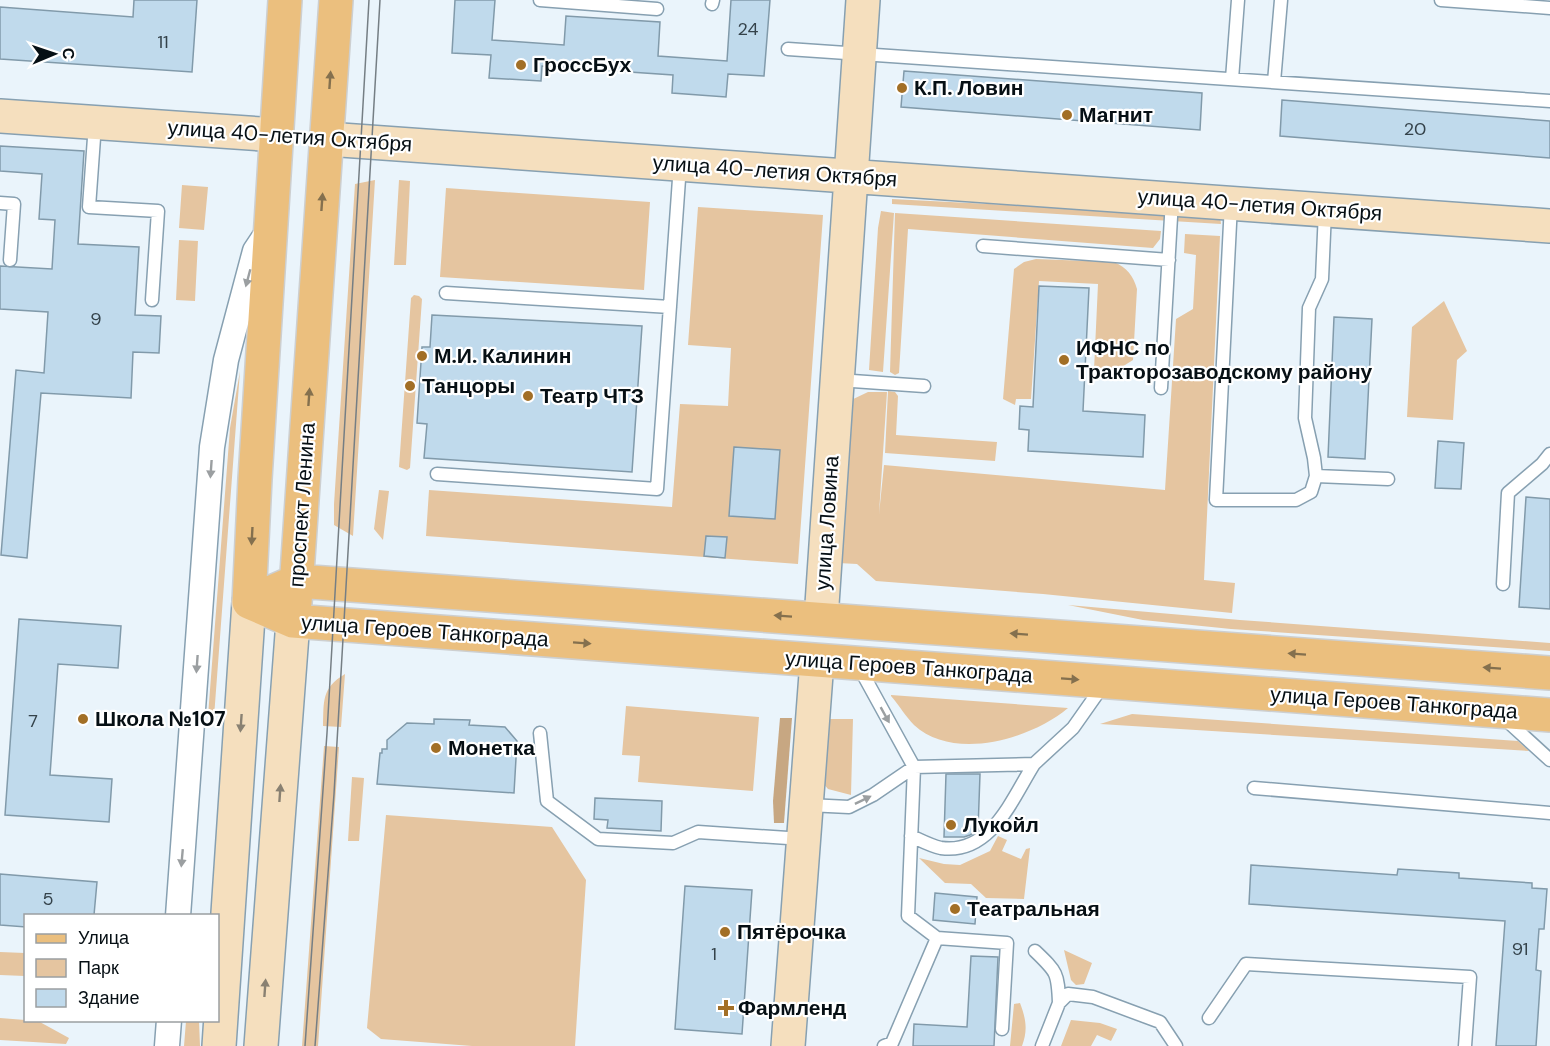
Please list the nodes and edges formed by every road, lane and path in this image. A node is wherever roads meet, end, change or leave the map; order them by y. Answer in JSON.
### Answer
{"nodes":[{"id":1,"x":285,"y":0,"type":"edge"},
{"id":2,"x":336,"y":0,"type":"edge"},
{"id":3,"x":540,"y":0,"type":"edge"},
{"id":4,"x":863,"y":0,"type":"edge"},
{"id":5,"x":1238,"y":0,"type":"edge"},
{"id":6,"x":1281,"y":0,"type":"edge"},
{"id":7,"x":1441,"y":0,"type":"edge"},
{"id":8,"x":1550,"y":8,"type":"edge"},
{"id":9,"x":657,"y":9,"type":"dead end"},
{"id":10,"x":788,"y":49,"type":"dead end"},
{"id":11,"x":860,"y":53,"type":"junction"},
{"id":12,"x":1232,"y":79,"type":"junction"},
{"id":13,"x":1274,"y":82,"type":"junction"},
{"id":14,"x":1550,"y":101,"type":"edge"},
{"id":15,"x":0,"y":116,"type":"edge"},
{"id":16,"x":95,"y":122,"type":"junction"},
{"id":17,"x":277,"y":135,"type":"junction"},
{"id":18,"x":327,"y":139,"type":"junction"},
{"id":19,"x":680,"y":164,"type":"junction"},
{"id":20,"x":851,"y":176,"type":"junction"},
{"id":21,"x":1172,"y":199,"type":"junction"},
{"id":22,"x":0,"y":203,"type":"edge"},
{"id":23,"x":1231,"y":203,"type":"junction"},
{"id":24,"x":1325,"y":210,"type":"junction"},
{"id":25,"x":1550,"y":225,"type":"edge"},
{"id":26,"x":272,"y":226,"type":"junction"},
{"id":27,"x":983,"y":246,"type":"dead end"},
{"id":28,"x":10,"y":260,"type":"dead end"},
{"id":29,"x":1169,"y":260,"type":"junction"},
{"id":30,"x":446,"y":293,"type":"dead end"},
{"id":31,"x":152,"y":300,"type":"dead end"},
{"id":32,"x":670,"y":307,"type":"junction"},
{"id":33,"x":837,"y":380,"type":"junction"},
{"id":34,"x":924,"y":386,"type":"dead end"},
{"id":35,"x":1161,"y":388,"type":"dead end"},
{"id":36,"x":1550,"y":454,"type":"edge"},
{"id":37,"x":437,"y":474,"type":"dead end"},
{"id":38,"x":1316,"y":476,"type":"junction"},
{"id":39,"x":1388,"y":479,"type":"dead end"},
{"id":40,"x":297,"y":581,"type":"junction"},
{"id":41,"x":1503,"y":584,"type":"dead end"},
{"id":42,"x":249,"y":602,"type":"junction"},
{"id":43,"x":821,"y":619,"type":"junction"},
{"id":44,"x":293,"y":621,"type":"junction"},
{"id":45,"x":817,"y":661,"type":"junction"},
{"id":46,"x":857,"y":664,"type":"junction"},
{"id":47,"x":1550,"y":673,"type":"edge"},
{"id":48,"x":1106,"y":682,"type":"junction"},
{"id":49,"x":1497,"y":711,"type":"junction"},
{"id":50,"x":1550,"y":715,"type":"edge"},
{"id":51,"x":540,"y":733,"type":"dead end"},
{"id":52,"x":1550,"y":759,"type":"edge"},
{"id":53,"x":1034,"y":764,"type":"junction"},
{"id":54,"x":914,"y":767,"type":"junction"},
{"id":55,"x":1254,"y":788,"type":"dead end"},
{"id":56,"x":806,"y":805,"type":"junction"},
{"id":57,"x":1550,"y":813,"type":"edge"},
{"id":58,"x":911,"y":836,"type":"junction"},
{"id":59,"x":804,"y":839,"type":"junction"},
{"id":60,"x":178,"y":914,"type":"edge"},
{"id":61,"x":938,"y":938,"type":"junction"},
{"id":62,"x":1035,"y":951,"type":"dead end"},
{"id":63,"x":1059,"y":1004,"type":"junction"},
{"id":64,"x":1209,"y":1018,"type":"dead end"},
{"id":65,"x":170,"y":1022,"type":"edge"},
{"id":66,"x":1002,"y":1029,"type":"dead end"},
{"id":67,"x":167,"y":1046,"type":"edge"},
{"id":68,"x":219,"y":1046,"type":"edge"},
{"id":69,"x":261,"y":1046,"type":"edge"},
{"id":70,"x":788,"y":1046,"type":"edge"},
{"id":71,"x":884,"y":1046,"type":"edge"},
{"id":72,"x":1042,"y":1046,"type":"edge"},
{"id":73,"x":1176,"y":1046,"type":"edge"},
{"id":74,"x":1465,"y":1046,"type":"edge"}],
"edges":[{"from":1,"to":17,"type":"main road"},
{"from":18,"to":2,"type":"main road","name":"проспект Ленина","one_way":true},
{"from":3,"to":9,"type":"lane"},
{"from":4,"to":11,"type":"street","name":"улица Ловина"},
{"from":5,"to":12,"type":"lane"},
{"from":6,"to":13,"type":"lane"},
{"from":7,"to":8,"type":"lane"},
{"from":10,"to":11,"type":"lane"},
{"from":11,"to":12,"type":"lane"},
{"from":11,"to":20,"type":"street","name":"улица Ловина"},
{"from":12,"to":13,"type":"lane"},
{"from":13,"to":14,"type":"lane"},
{"from":15,"to":16,"type":"street","name":"улица 40-летия Октября"},
{"from":16,"to":17,"type":"street","name":"улица 40-летия Октября"},
{"from":16,"to":31,"type":"lane"},
{"from":17,"to":18,"type":"main road","name":"улица 40-летия Октября"},
{"from":17,"to":26,"type":"main road"},
{"from":18,"to":19,"type":"street","name":"улица 40-летия Октября"},
{"from":40,"to":18,"type":"main road","name":"проспект Ленина","one_way":true},
{"from":19,"to":20,"type":"street","name":"улица 40-летия Октября"},
{"from":19,"to":32,"type":"lane"},
{"from":20,"to":21,"type":"street","name":"улица 40-летия Октября"},
{"from":20,"to":33,"type":"street","name":"улица Ловина"},
{"from":21,"to":23,"type":"street","name":"улица 40-летия Октября"},
{"from":21,"to":29,"type":"lane"},
{"from":22,"to":28,"type":"lane"},
{"from":23,"to":24,"type":"street","name":"улица 40-летия Октября"},
{"from":23,"to":38,"type":"lane"},
{"from":24,"to":25,"type":"street","name":"улица 40-летия Октября"},
{"from":24,"to":38,"type":"lane"},
{"from":26,"to":42,"type":"main road","one_way":true},
{"from":26,"to":60,"type":"street","one_way":true},
{"from":27,"to":29,"type":"lane"},
{"from":29,"to":35,"type":"lane"},
{"from":30,"to":32,"type":"lane"},
{"from":32,"to":37,"type":"lane"},
{"from":33,"to":34,"type":"lane"},
{"from":33,"to":43,"type":"street","name":"улица Ловина"},
{"from":36,"to":41,"type":"lane"},
{"from":38,"to":39,"type":"lane"},
{"from":40,"to":42,"type":"main road","name":"улица Героев Танкограда"},
{"from":43,"to":40,"type":"main road","name":"улица Героев Танкограда","one_way":true},
{"from":40,"to":44,"type":"main road","name":"проспект Ленина"},
{"from":42,"to":44,"type":"main road","name":"улица Героев Танкограда"},
{"from":42,"to":68,"type":"street","one_way":true},
{"from":43,"to":45,"type":"main road","name":"улица Ловина"},
{"from":47,"to":43,"type":"main road","name":"улица Героев Танкограда","one_way":true},
{"from":44,"to":45,"type":"main road","name":"улица Героев Танкограда","one_way":true},
{"from":69,"to":44,"type":"street","name":"проспект Ленина","one_way":true},
{"from":45,"to":46,"type":"main road","name":"улица Героев Танкограда"},
{"from":45,"to":56,"type":"street","name":"улица Ловина"},
{"from":46,"to":48,"type":"main road","name":"улица Героев Танкограда","one_way":true},
{"from":46,"to":54,"type":"lane","one_way":true},
{"from":48,"to":49,"type":"main road","name":"улица Героев Танкограда"},
{"from":48,"to":53,"type":"lane"},
{"from":49,"to":50,"type":"main road","name":"улица Героев Танкограда"},
{"from":49,"to":52,"type":"lane"},
{"from":51,"to":59,"type":"lane"},
{"from":53,"to":54,"type":"lane"},
{"from":53,"to":58,"type":"lane"},
{"from":56,"to":54,"type":"lane","one_way":true},
{"from":54,"to":58,"type":"lane"},
{"from":55,"to":57,"type":"lane"},
{"from":56,"to":59,"type":"street","name":"улица Ловина"},
{"from":58,"to":61,"type":"lane"},
{"from":59,"to":70,"type":"street","name":"улица Ловина"},
{"from":61,"to":66,"type":"lane"},
{"from":61,"to":71,"type":"lane"},
{"from":62,"to":63,"type":"lane"},
{"from":63,"to":72,"type":"lane"},
{"from":63,"to":73,"type":"lane"},
{"from":64,"to":74,"type":"lane"},
{"from":65,"to":67,"type":"street"}]}
